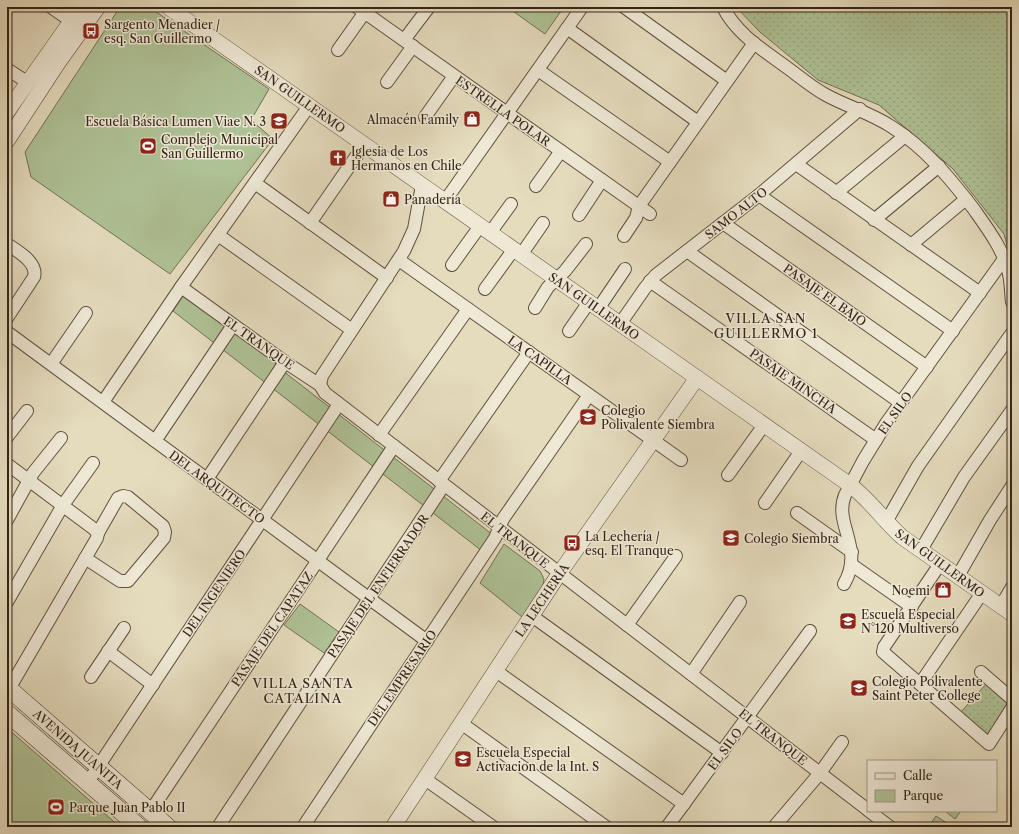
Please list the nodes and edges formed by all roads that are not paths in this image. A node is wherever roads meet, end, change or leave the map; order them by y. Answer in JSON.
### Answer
{"nodes":[{"id":1,"x":51,"y":7,"type":"edge"},
{"id":2,"x":81,"y":7,"type":"edge"},
{"id":3,"x":98,"y":7,"type":"edge"},
{"id":4,"x":168,"y":7,"type":"edge"},
{"id":5,"x":428,"y":7,"type":"edge"},
{"id":6,"x":582,"y":7,"type":"edge"},
{"id":7,"x":624,"y":7,"type":"edge"},
{"id":8,"x":723,"y":7,"type":"edge"},
{"id":9,"x":361,"y":10,"type":"edge"},
{"id":10,"x":71,"y":21,"type":"junction"},
{"id":11,"x":567,"y":28,"type":"junction"},
{"id":12,"x":408,"y":43,"type":"junction"},
{"id":13,"x":754,"y":43,"type":"junction"},
{"id":14,"x":338,"y":50,"type":"dead end"},
{"id":15,"x":7,"y":69,"type":"edge"},
{"id":16,"x":538,"y":70,"type":"junction"},
{"id":17,"x":454,"y":76,"type":"junction"},
{"id":18,"x":727,"y":81,"type":"junction"},
{"id":19,"x":27,"y":82,"type":"junction"},
{"id":20,"x":387,"y":82,"type":"dead end"},
{"id":21,"x":309,"y":106,"type":"junction"},
{"id":22,"x":860,"y":109,"type":"junction"},
{"id":23,"x":7,"y":112,"type":"edge"},
{"id":24,"x":507,"y":113,"type":"junction"},
{"id":25,"x":425,"y":117,"type":"dead end"},
{"id":26,"x":698,"y":122,"type":"junction"},
{"id":27,"x":905,"y":136,"type":"junction"},
{"id":28,"x":7,"y":141,"type":"edge"},
{"id":29,"x":364,"y":145,"type":"junction"},
{"id":30,"x":561,"y":151,"type":"junction"},
{"id":31,"x":670,"y":162,"type":"junction"},
{"id":32,"x":796,"y":164,"type":"junction"},
{"id":33,"x":939,"y":166,"type":"junction"},
{"id":34,"x":602,"y":180,"type":"junction"},
{"id":35,"x":255,"y":183,"type":"junction"},
{"id":36,"x":422,"y":185,"type":"junction"},
{"id":37,"x":536,"y":186,"type":"dead end"},
{"id":38,"x":836,"y":193,"type":"junction"},
{"id":39,"x":759,"y":195,"type":"junction"},
{"id":40,"x":966,"y":199,"type":"junction"},
{"id":41,"x":445,"y":201,"type":"junction"},
{"id":42,"x":511,"y":204,"type":"dead end"},
{"id":43,"x":639,"y":206,"type":"junction"},
{"id":44,"x":650,"y":214,"type":"dead end"},
{"id":45,"x":579,"y":215,"type":"dead end"},
{"id":46,"x":874,"y":220,"type":"junction"},
{"id":47,"x":310,"y":223,"type":"junction"},
{"id":48,"x":543,"y":223,"type":"dead end"},
{"id":49,"x":723,"y":223,"type":"junction"},
{"id":50,"x":485,"y":229,"type":"junction"},
{"id":51,"x":218,"y":235,"type":"junction"},
{"id":52,"x":624,"y":236,"type":"dead end"},
{"id":53,"x":7,"y":244,"type":"edge"},
{"id":54,"x":586,"y":244,"type":"dead end"},
{"id":55,"x":911,"y":246,"type":"junction"},
{"id":56,"x":686,"y":251,"type":"junction"},
{"id":57,"x":518,"y":252,"type":"junction"},
{"id":58,"x":399,"y":260,"type":"junction"},
{"id":59,"x":1004,"y":260,"type":"junction"},
{"id":60,"x":452,"y":265,"type":"dead end"},
{"id":61,"x":625,"y":269,"type":"dead end"},
{"id":62,"x":387,"y":278,"type":"junction"},
{"id":63,"x":556,"y":280,"type":"junction"},
{"id":64,"x":650,"y":282,"type":"junction"},
{"id":65,"x":181,"y":287,"type":"junction"},
{"id":66,"x":485,"y":289,"type":"dead end"},
{"id":67,"x":980,"y":294,"type":"junction"},
{"id":68,"x":1012,"y":302,"type":"edge"},
{"id":69,"x":593,"y":305,"type":"junction"},
{"id":70,"x":535,"y":308,"type":"dead end"},
{"id":71,"x":468,"y":309,"type":"junction"},
{"id":72,"x":86,"y":313,"type":"dead end"},
{"id":73,"x":7,"y":318,"type":"edge"},
{"id":74,"x":620,"y":324,"type":"junction"},
{"id":75,"x":233,"y":325,"type":"junction"},
{"id":76,"x":352,"y":330,"type":"junction"},
{"id":77,"x":569,"y":331,"type":"dead end"},
{"id":78,"x":953,"y":331,"type":"junction"},
{"id":79,"x":7,"y":332,"type":"edge"},
{"id":80,"x":1012,"y":333,"type":"edge"},
{"id":81,"x":529,"y":352,"type":"junction"},
{"id":82,"x":285,"y":362,"type":"junction"},
{"id":83,"x":51,"y":364,"type":"junction"},
{"id":84,"x":927,"y":367,"type":"junction"},
{"id":85,"x":697,"y":378,"type":"junction"},
{"id":86,"x":320,"y":385,"type":"junction"},
{"id":87,"x":589,"y":395,"type":"junction"},
{"id":88,"x":103,"y":402,"type":"junction"},
{"id":89,"x":901,"y":403,"type":"junction"},
{"id":90,"x":340,"y":404,"type":"junction"},
{"id":91,"x":1012,"y":410,"type":"edge"},
{"id":92,"x":27,"y":411,"type":"dead end"},
{"id":93,"x":764,"y":424,"type":"junction"},
{"id":94,"x":379,"y":435,"type":"junction"},
{"id":95,"x":7,"y":437,"type":"edge"},
{"id":96,"x":60,"y":438,"type":"dead end"},
{"id":97,"x":653,"y":440,"type":"junction"},
{"id":98,"x":876,"y":440,"type":"junction"},
{"id":99,"x":155,"y":441,"type":"junction"},
{"id":100,"x":394,"y":446,"type":"junction"},
{"id":101,"x":801,"y":451,"type":"junction"},
{"id":102,"x":681,"y":460,"type":"dead end"},
{"id":103,"x":94,"y":463,"type":"dead end"},
{"id":104,"x":7,"y":464,"type":"edge"},
{"id":105,"x":728,"y":475,"type":"dead end"},
{"id":106,"x":206,"y":479,"type":"junction"},
{"id":107,"x":30,"y":481,"type":"junction"},
{"id":108,"x":442,"y":483,"type":"junction"},
{"id":109,"x":850,"y":485,"type":"junction"},
{"id":110,"x":1012,"y":486,"type":"edge"},
{"id":111,"x":765,"y":503,"type":"dead end"},
{"id":112,"x":63,"y":505,"type":"junction"},
{"id":113,"x":797,"y":513,"type":"dead end"},
{"id":114,"x":7,"y":520,"type":"edge"},
{"id":115,"x":262,"y":520,"type":"junction"},
{"id":116,"x":886,"y":522,"type":"junction"},
{"id":117,"x":499,"y":528,"type":"junction"},
{"id":118,"x":98,"y":533,"type":"junction"},
{"id":119,"x":921,"y":550,"type":"junction"},
{"id":120,"x":852,"y":552,"type":"junction"},
{"id":121,"x":676,"y":556,"type":"dead end"},
{"id":122,"x":85,"y":558,"type":"junction"},
{"id":123,"x":317,"y":561,"type":"junction"},
{"id":124,"x":940,"y":564,"type":"junction"},
{"id":125,"x":852,"y":565,"type":"junction"},
{"id":126,"x":559,"y":574,"type":"junction"},
{"id":127,"x":958,"y":576,"type":"junction"},
{"id":128,"x":844,"y":584,"type":"dead end"},
{"id":129,"x":1012,"y":587,"type":"edge"},
{"id":130,"x":982,"y":593,"type":"junction"},
{"id":131,"x":369,"y":599,"type":"junction"},
{"id":132,"x":7,"y":602,"type":"edge"},
{"id":133,"x":740,"y":602,"type":"dead end"},
{"id":134,"x":912,"y":607,"type":"junction"},
{"id":135,"x":1006,"y":610,"type":"edge"},
{"id":136,"x":532,"y":616,"type":"junction"},
{"id":137,"x":627,"y":625,"type":"junction"},
{"id":138,"x":124,"y":628,"type":"dead end"},
{"id":139,"x":810,"y":631,"type":"dead end"},
{"id":140,"x":427,"y":641,"type":"junction"},
{"id":141,"x":108,"y":651,"type":"junction"},
{"id":142,"x":496,"y":671,"type":"junction"},
{"id":143,"x":981,"y":672,"type":"dead end"},
{"id":144,"x":691,"y":674,"type":"junction"},
{"id":145,"x":91,"y":677,"type":"dead end"},
{"id":146,"x":920,"y":684,"type":"junction"},
{"id":147,"x":153,"y":685,"type":"junction"},
{"id":148,"x":8,"y":688,"type":"edge"},
{"id":149,"x":1012,"y":699,"type":"edge"},
{"id":150,"x":1012,"y":708,"type":"edge"},
{"id":151,"x":7,"y":712,"type":"edge"},
{"id":152,"x":748,"y":717,"type":"junction"},
{"id":153,"x":461,"y":723,"type":"junction"},
{"id":154,"x":842,"y":742,"type":"dead end"},
{"id":155,"x":722,"y":754,"type":"junction"},
{"id":156,"x":99,"y":767,"type":"junction"},
{"id":157,"x":820,"y":773,"type":"junction"},
{"id":158,"x":425,"y":779,"type":"junction"},
{"id":159,"x":88,"y":782,"type":"junction"},
{"id":160,"x":684,"y":804,"type":"junction"},
{"id":161,"x":867,"y":810,"type":"edge"},
{"id":162,"x":150,"y":812,"type":"junction"},
{"id":163,"x":869,"y":812,"type":"edge"},
{"id":164,"x":139,"y":827,"type":"edge"},
{"id":165,"x":168,"y":827,"type":"edge"},
{"id":166,"x":218,"y":827,"type":"edge"},
{"id":167,"x":303,"y":827,"type":"edge"},
{"id":168,"x":393,"y":827,"type":"edge"},
{"id":169,"x":493,"y":827,"type":"edge"},
{"id":170,"x":606,"y":827,"type":"edge"},
{"id":171,"x":667,"y":827,"type":"edge"},
{"id":172,"x":774,"y":827,"type":"edge"},
{"id":173,"x":890,"y":827,"type":"edge"}],
"edges":[{"from":1,"to":10,"type":"street"},
{"from":2,"to":10,"type":"street"},
{"from":3,"to":28,"type":"street"},
{"from":4,"to":21,"type":"street","name":"SAN GUILLERMO"},
{"from":5,"to":12,"type":"street"},
{"from":6,"to":11,"type":"street"},
{"from":7,"to":18,"type":"street"},
{"from":8,"to":13,"type":"street"},
{"from":9,"to":12,"type":"street","name":"ESTRELLA POLAR"},
{"from":9,"to":14,"type":"street"},
{"from":10,"to":19,"type":"street"},
{"from":11,"to":16,"type":"street"},
{"from":11,"to":26,"type":"street"},
{"from":12,"to":17,"type":"street","name":"ESTRELLA POLAR"},
{"from":12,"to":20,"type":"street"},
{"from":13,"to":18,"type":"street"},
{"from":13,"to":22,"type":"street"},
{"from":15,"to":19,"type":"street"},
{"from":16,"to":24,"type":"street"},
{"from":16,"to":31,"type":"street"},
{"from":17,"to":24,"type":"street","name":"ESTRELLA POLAR"},
{"from":17,"to":25,"type":"street"},
{"from":18,"to":26,"type":"street"},
{"from":19,"to":23,"type":"street"},
{"from":21,"to":29,"type":"street","name":"SAN GUILLERMO"},
{"from":21,"to":35,"type":"street"},
{"from":22,"to":27,"type":"street"},
{"from":22,"to":32,"type":"street","name":"SAMO ALTO"},
{"from":24,"to":30,"type":"street","name":"ESTRELLA POLAR"},
{"from":24,"to":41,"type":"street"},
{"from":26,"to":31,"type":"street"},
{"from":27,"to":33,"type":"street"},
{"from":27,"to":38,"type":"street"},
{"from":29,"to":36,"type":"street","name":"SAN GUILLERMO"},
{"from":29,"to":47,"type":"street"},
{"from":30,"to":34,"type":"street","name":"ESTRELLA POLAR"},
{"from":30,"to":37,"type":"street"},
{"from":31,"to":43,"type":"street"},
{"from":32,"to":38,"type":"street"},
{"from":32,"to":39,"type":"street","name":"SAMO ALTO"},
{"from":33,"to":40,"type":"street"},
{"from":33,"to":46,"type":"street"},
{"from":34,"to":43,"type":"street","name":"ESTRELLA POLAR"},
{"from":34,"to":45,"type":"street"},
{"from":35,"to":47,"type":"street"},
{"from":35,"to":51,"type":"street"},
{"from":36,"to":41,"type":"street","name":"SAN GUILLERMO"},
{"from":36,"to":58,"type":"street"},
{"from":38,"to":46,"type":"street"},
{"from":39,"to":49,"type":"street","name":"SAMO ALTO"},
{"from":39,"to":78,"type":"street"},
{"from":40,"to":55,"type":"street"},
{"from":40,"to":59,"type":"street"},
{"from":41,"to":50,"type":"street","name":"SAN GUILLERMO"},
{"from":42,"to":50,"type":"street"},
{"from":43,"to":44,"type":"street","name":"ESTRELLA POLAR"},
{"from":43,"to":52,"type":"street"},
{"from":46,"to":55,"type":"street"},
{"from":47,"to":62,"type":"street"},
{"from":48,"to":57,"type":"street"},
{"from":49,"to":56,"type":"street","name":"SAMO ALTO"},
{"from":49,"to":84,"type":"street","name":"PASAJE EL BAJO"},
{"from":50,"to":57,"type":"street","name":"SAN GUILLERMO"},
{"from":50,"to":60,"type":"street"},
{"from":51,"to":65,"type":"street"},
{"from":51,"to":76,"type":"street"},
{"from":53,"to":73,"type":"street"},
{"from":54,"to":63,"type":"street"},
{"from":55,"to":67,"type":"street"},
{"from":56,"to":64,"type":"street","name":"SAMO ALTO"},
{"from":56,"to":89,"type":"street"},
{"from":57,"to":63,"type":"street","name":"SAN GUILLERMO"},
{"from":57,"to":66,"type":"street"},
{"from":58,"to":62,"type":"street"},
{"from":58,"to":71,"type":"street","name":"LA CAPILLA"},
{"from":59,"to":67,"type":"street","name":"EL SILO"},
{"from":59,"to":68,"type":"street"},
{"from":61,"to":69,"type":"street"},
{"from":62,"to":76,"type":"street"},
{"from":63,"to":69,"type":"street","name":"SAN GUILLERMO"},
{"from":63,"to":70,"type":"street"},
{"from":64,"to":74,"type":"street","name":"SAMO ALTO"},
{"from":64,"to":98,"type":"street","name":"PASAJE MINCHA"},
{"from":65,"to":75,"type":"street","name":"EL TRANQUE"},
{"from":65,"to":88,"type":"street"},
{"from":67,"to":78,"type":"street","name":"EL SILO"},
{"from":69,"to":74,"type":"street","name":"SAN GUILLERMO"},
{"from":69,"to":77,"type":"street"},
{"from":71,"to":81,"type":"street","name":"LA CAPILLA"},
{"from":71,"to":94,"type":"street"},
{"from":72,"to":83,"type":"street"},
{"from":74,"to":85,"type":"street","name":"SAN GUILLERMO"},
{"from":75,"to":82,"type":"street","name":"EL TRANQUE"},
{"from":75,"to":99,"type":"street"},
{"from":76,"to":86,"type":"street"},
{"from":78,"to":84,"type":"street","name":"EL SILO"},
{"from":79,"to":83,"type":"street","name":"DEL ARQUITECTO"},
{"from":80,"to":116,"type":"street"},
{"from":81,"to":87,"type":"street","name":"LA CAPILLA"},
{"from":81,"to":108,"type":"street","name":"PASAJE DEL ENFIERRADOR"},
{"from":82,"to":86,"type":"street","name":"EL TRANQUE"},
{"from":82,"to":106,"type":"street"},
{"from":83,"to":88,"type":"street","name":"DEL ARQUITECTO"},
{"from":84,"to":89,"type":"street","name":"EL SILO"},
{"from":85,"to":93,"type":"street","name":"SAN GUILLERMO"},
{"from":85,"to":97,"type":"street","name":"LA LECHERÍA"},
{"from":86,"to":90,"type":"street","name":"EL TRANQUE"},
{"from":87,"to":97,"type":"street","name":"LA CAPILLA"},
{"from":87,"to":117,"type":"street","name":"DEL EMPRESARIO"},
{"from":88,"to":99,"type":"street","name":"DEL ARQUITECTO"},
{"from":89,"to":98,"type":"street","name":"EL SILO"},
{"from":90,"to":94,"type":"street","name":"EL TRANQUE"},
{"from":90,"to":115,"type":"street","name":"DEL INGENIERO"},
{"from":91,"to":119,"type":"street"},
{"from":92,"to":95,"type":"street"},
{"from":93,"to":101,"type":"street","name":"SAN GUILLERMO"},
{"from":93,"to":105,"type":"street"},
{"from":94,"to":100,"type":"street","name":"EL TRANQUE"},
{"from":96,"to":107,"type":"street"},
{"from":97,"to":102,"type":"street","name":"LA CAPILLA"},
{"from":97,"to":126,"type":"street","name":"LA LECHERÍA"},
{"from":98,"to":109,"type":"street","name":"EL SILO"},
{"from":99,"to":106,"type":"street","name":"DEL ARQUITECTO"},
{"from":100,"to":108,"type":"street","name":"EL TRANQUE"},
{"from":100,"to":123,"type":"street","name":"PASAJE DEL CAPATAZ"},
{"from":101,"to":109,"type":"street","name":"SAN GUILLERMO"},
{"from":101,"to":111,"type":"street"},
{"from":103,"to":112,"type":"street"},
{"from":104,"to":107,"type":"street"},
{"from":106,"to":115,"type":"street","name":"DEL ARQUITECTO"},
{"from":107,"to":112,"type":"street"},
{"from":107,"to":114,"type":"street"},
{"from":108,"to":117,"type":"street","name":"EL TRANQUE"},
{"from":108,"to":131,"type":"street","name":"PASAJE DEL ENFIERRADOR"},
{"from":109,"to":116,"type":"street","name":"SAN GUILLERMO"},
{"from":109,"to":120,"type":"street","name":"EL SILO"},
{"from":110,"to":127,"type":"street"},
{"from":112,"to":118,"type":"street"},
{"from":112,"to":132,"type":"street"},
{"from":113,"to":120,"type":"street"},
{"from":115,"to":123,"type":"street","name":"DEL ARQUITECTO"},
{"from":115,"to":147,"type":"street","name":"DEL INGENIERO"},
{"from":116,"to":119,"type":"street","name":"SAN GUILLERMO"},
{"from":117,"to":126,"type":"street","name":"EL TRANQUE"},
{"from":117,"to":140,"type":"street","name":"DEL EMPRESARIO"},
{"from":118,"to":122,"type":"street"},
{"from":118,"to":122,"type":"street"},
{"from":119,"to":124,"type":"street","name":"SAN GUILLERMO"},
{"from":120,"to":125,"type":"street","name":"EL SILO"},
{"from":121,"to":137,"type":"street"},
{"from":122,"to":148,"type":"street"},
{"from":123,"to":131,"type":"street","name":"DEL ARQUITECTO"},
{"from":123,"to":162,"type":"street","name":"PASAJE DEL CAPATAZ"},
{"from":124,"to":127,"type":"street","name":"SAN GUILLERMO"},
{"from":124,"to":134,"type":"street"},
{"from":125,"to":128,"type":"street","name":"EL SILO"},
{"from":125,"to":134,"type":"street"},
{"from":126,"to":136,"type":"street","name":"LA LECHERÍA"},
{"from":126,"to":137,"type":"street","name":"EL TRANQUE"},
{"from":127,"to":130,"type":"street","name":"SAN GUILLERMO"},
{"from":129,"to":135,"type":"street"},
{"from":130,"to":135,"type":"street","name":"SAN GUILLERMO"},
{"from":130,"to":146,"type":"street"},
{"from":131,"to":140,"type":"street","name":"DEL ARQUITECTO"},
{"from":131,"to":166,"type":"street","name":"PASAJE DEL ENFIERRADOR"},
{"from":133,"to":144,"type":"street"},
{"from":134,"to":146,"type":"street"},
{"from":136,"to":142,"type":"street","name":"LA LECHERÍA"},
{"from":136,"to":155,"type":"street"},
{"from":137,"to":144,"type":"street","name":"EL TRANQUE"},
{"from":138,"to":141,"type":"street"},
{"from":139,"to":152,"type":"street","name":"EL SILO"},
{"from":140,"to":167,"type":"street","name":"DEL EMPRESARIO"},
{"from":141,"to":145,"type":"street"},
{"from":141,"to":147,"type":"street"},
{"from":142,"to":153,"type":"street","name":"LA LECHERÍA"},
{"from":142,"to":160,"type":"street"},
{"from":143,"to":149,"type":"street"},
{"from":144,"to":152,"type":"street","name":"EL TRANQUE"},
{"from":146,"to":150,"type":"street"},
{"from":147,"to":156,"type":"street","name":"DEL INGENIERO"},
{"from":148,"to":156,"type":"main road","name":"AVENIDA JUANITA"},
{"from":151,"to":159,"type":"main road","name":"AVENIDA JUANITA"},
{"from":152,"to":155,"type":"street","name":"EL SILO"},
{"from":152,"to":157,"type":"street","name":"EL TRANQUE"},
{"from":153,"to":158,"type":"street","name":"LA LECHERÍA"},
{"from":153,"to":170,"type":"street"},
{"from":154,"to":157,"type":"street"},
{"from":155,"to":160,"type":"street","name":"EL SILO"},
{"from":156,"to":159,"type":"street","name":"DEL INGENIERO"},
{"from":156,"to":162,"type":"main road","name":"AVENIDA JUANITA"},
{"from":157,"to":161,"type":"street","name":"EL TRANQUE"},
{"from":157,"to":172,"type":"street"},
{"from":158,"to":168,"type":"street","name":"LA LECHERÍA"},
{"from":158,"to":169,"type":"street"},
{"from":159,"to":164,"type":"main road","name":"AVENIDA JUANITA"},
{"from":160,"to":171,"type":"street","name":"EL SILO"},
{"from":162,"to":165,"type":"main road","name":"AVENIDA JUANITA"},
{"from":163,"to":173,"type":"street","name":"EL TRANQUE"}]}
